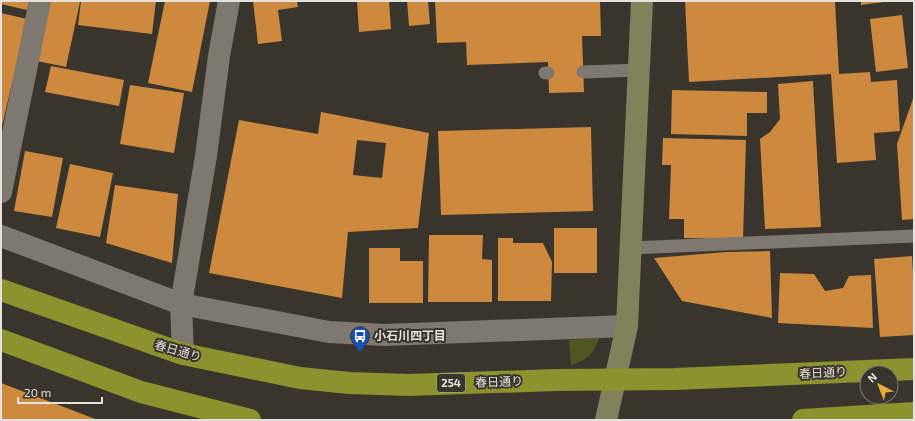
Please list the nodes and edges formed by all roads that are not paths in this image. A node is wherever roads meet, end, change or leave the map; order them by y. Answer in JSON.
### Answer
{"nodes":[{"id":1,"x":40,"y":1,"type":"edge"},
{"id":2,"x":229,"y":1,"type":"edge"},
{"id":3,"x":642,"y":1,"type":"edge"},
{"id":4,"x":639,"y":70,"type":"junction"},
{"id":5,"x":583,"y":72,"type":"dead end"},
{"id":6,"x":1,"y":192,"type":"edge"},
{"id":7,"x":1,"y":236,"type":"edge"},
{"id":8,"x":914,"y":236,"type":"edge"},
{"id":9,"x":630,"y":248,"type":"junction"},
{"id":10,"x":1,"y":290,"type":"edge"},
{"id":11,"x":181,"y":304,"type":"junction"},
{"id":12,"x":627,"y":326,"type":"junction"},
{"id":13,"x":1,"y":340,"type":"edge"},
{"id":14,"x":182,"y":354,"type":"junction"},
{"id":15,"x":914,"y":369,"type":"edge"},
{"id":16,"x":616,"y":380,"type":"junction"},
{"id":17,"x":914,"y":413,"type":"edge"},
{"id":18,"x":877,"y":418,"type":"edge"},
{"id":19,"x":250,"y":420,"type":"edge"},
{"id":20,"x":606,"y":420,"type":"edge"},
{"id":21,"x":803,"y":420,"type":"edge"}],
"edges":[{"from":1,"to":6,"type":"street"},
{"from":2,"to":11,"type":"street"},
{"from":3,"to":4,"type":"street"},
{"from":4,"to":5,"type":"lane"},
{"from":4,"to":9,"type":"street"},
{"from":7,"to":11,"type":"street"},
{"from":8,"to":9,"type":"lane"},
{"from":9,"to":12,"type":"street"},
{"from":10,"to":14,"type":"highway","name":"春日通り","number":"254"},
{"from":11,"to":12,"type":"street"},
{"from":11,"to":14,"type":"street"},
{"from":12,"to":16,"type":"street"},
{"from":13,"to":19,"type":"highway"},
{"from":14,"to":16,"type":"highway","name":"春日通り","number":"254"},
{"from":15,"to":16,"type":"highway","name":"春日通り","number":"254"},
{"from":16,"to":20,"type":"street"},
{"from":17,"to":18,"type":"highway"},
{"from":18,"to":21,"type":"highway"}]}
